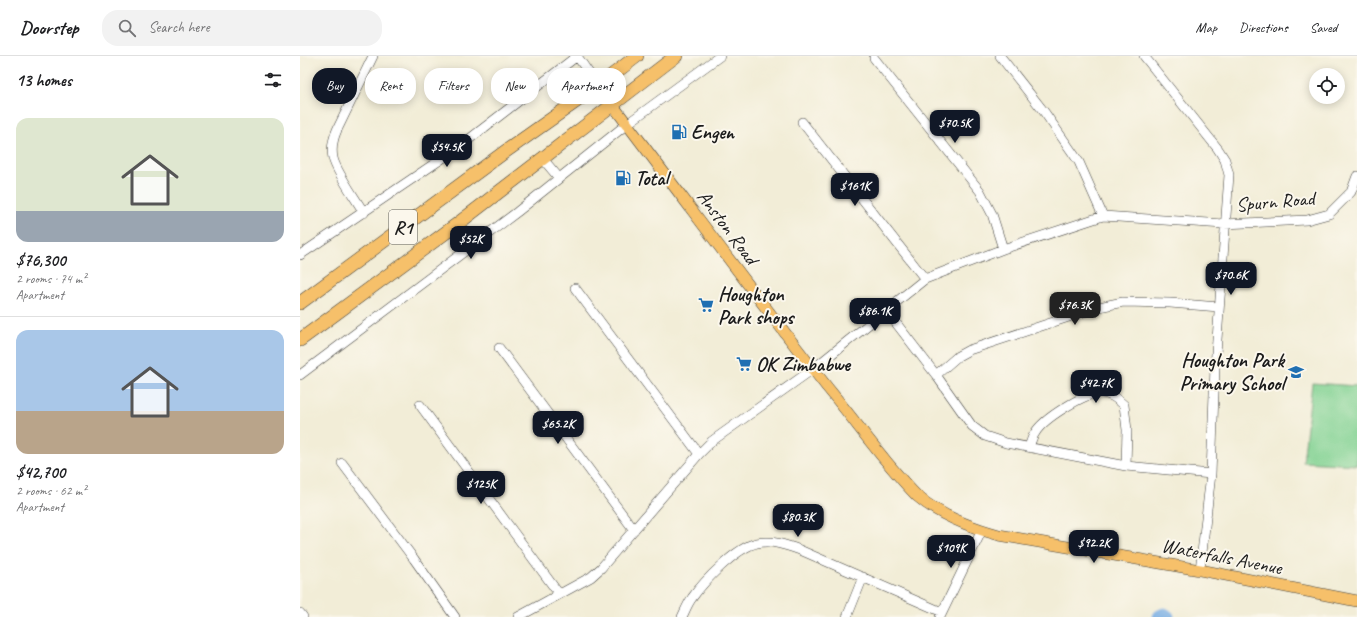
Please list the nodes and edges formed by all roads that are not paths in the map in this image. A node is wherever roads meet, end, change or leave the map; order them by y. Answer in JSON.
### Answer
{"nodes":[{"id":1,"x":373,"y":56,"type":"edge"},
{"id":2,"x":577,"y":56,"type":"edge"},
{"id":3,"x":637,"y":56,"type":"edge"},
{"id":4,"x":676,"y":56,"type":"edge"},
{"id":5,"x":720,"y":56,"type":"edge"},
{"id":6,"x":1000,"y":56,"type":"edge"},
{"id":7,"x":1144,"y":56,"type":"edge"},
{"id":8,"x":874,"y":58,"type":"dead end"},
{"id":9,"x":585,"y":68,"type":"edge"},
{"id":10,"x":621,"y":68,"type":"edge"},
{"id":11,"x":573,"y":104,"type":"edge"},
{"id":12,"x":613,"y":105,"type":"junction"},
{"id":13,"x":802,"y":122,"type":"dead end"},
{"id":14,"x":627,"y":124,"type":"junction"},
{"id":15,"x":543,"y":159,"type":"junction"},
{"id":16,"x":1357,"y":176,"type":"edge"},
{"id":17,"x":559,"y":178,"type":"junction"},
{"id":18,"x":364,"y":213,"type":"junction"},
{"id":19,"x":1103,"y":216,"type":"junction"},
{"id":20,"x":1224,"y":224,"type":"junction"},
{"id":21,"x":1003,"y":249,"type":"junction"},
{"id":22,"x":300,"y":255,"type":"edge"},
{"id":23,"x":925,"y":279,"type":"junction"},
{"id":24,"x":575,"y":288,"type":"dead end"},
{"id":25,"x":300,"y":303,"type":"edge"},
{"id":26,"x":1220,"y":308,"type":"junction"},
{"id":27,"x":886,"y":310,"type":"junction"},
{"id":28,"x":300,"y":340,"type":"edge"},
{"id":29,"x":499,"y":348,"type":"dead end"},
{"id":30,"x":813,"y":368,"type":"junction"},
{"id":31,"x":300,"y":375,"type":"edge"},
{"id":32,"x":936,"y":375,"type":"junction"},
{"id":33,"x":420,"y":404,"type":"dead end"},
{"id":34,"x":873,"y":446,"type":"joint"},
{"id":35,"x":1029,"y":447,"type":"junction"},
{"id":36,"x":700,"y":454,"type":"junction"},
{"id":37,"x":342,"y":463,"type":"dead end"},
{"id":38,"x":1126,"y":466,"type":"junction"},
{"id":39,"x":1211,"y":474,"type":"junction"},
{"id":40,"x":634,"y":530,"type":"junction"},
{"id":41,"x":982,"y":530,"type":"junction"},
{"id":42,"x":1200,"y":570,"type":"junction"},
{"id":43,"x":863,"y":577,"type":"junction"},
{"id":44,"x":559,"y":594,"type":"junction"},
{"id":45,"x":1357,"y":601,"type":"edge"},
{"id":46,"x":300,"y":613,"type":"edge"},
{"id":47,"x":941,"y":614,"type":"edge"},
{"id":48,"x":303,"y":617,"type":"edge"},
{"id":49,"x":455,"y":617,"type":"edge"},
{"id":50,"x":518,"y":617,"type":"edge"},
{"id":51,"x":682,"y":617,"type":"edge"},
{"id":52,"x":847,"y":617,"type":"edge"}],
"edges":[{"from":1,"to":18,"type":"street"},
{"from":2,"to":9,"type":"street"},
{"from":2,"to":18,"type":"street"},
{"from":3,"to":10,"type":"highway","number":"R1"},
{"from":4,"to":12,"type":"highway","number":"R1"},
{"from":5,"to":14,"type":"street"},
{"from":6,"to":19,"type":"street"},
{"from":7,"to":20,"type":"street"},
{"from":8,"to":21,"type":"street"},
{"from":11,"to":25,"type":"highway","number":"R1"},
{"from":12,"to":14,"type":"main road","name":"Anston Road"},
{"from":12,"to":15,"type":"highway","number":"R1"},
{"from":13,"to":23,"type":"street"},
{"from":14,"to":17,"type":"street"},
{"from":14,"to":30,"type":"main road","name":"Anston Road"},
{"from":15,"to":17,"type":"street"},
{"from":15,"to":28,"type":"highway","number":"R1"},
{"from":16,"to":20,"type":"street","name":"Spurn Road"},
{"from":17,"to":31,"type":"street"},
{"from":18,"to":22,"type":"street"},
{"from":19,"to":20,"type":"street","name":"Spurn Road"},
{"from":19,"to":21,"type":"street"},
{"from":20,"to":26,"type":"street"},
{"from":21,"to":23,"type":"street"},
{"from":23,"to":27,"type":"street"},
{"from":24,"to":36,"type":"street"},
{"from":26,"to":32,"type":"street"},
{"from":26,"to":39,"type":"street"},
{"from":27,"to":30,"type":"street"},
{"from":27,"to":32,"type":"street"},
{"from":29,"to":40,"type":"street"},
{"from":30,"to":34,"type":"main road","name":"Anston Road"},
{"from":30,"to":36,"type":"street"},
{"from":32,"to":35,"type":"street"},
{"from":33,"to":44,"type":"street"},
{"from":34,"to":41,"type":"main road","name":"Waterfalls Avenue"},
{"from":35,"to":38,"type":"street"},
{"from":35,"to":38,"type":"street"},
{"from":36,"to":40,"type":"street"},
{"from":37,"to":49,"type":"street"},
{"from":38,"to":39,"type":"street"},
{"from":39,"to":42,"type":"street"},
{"from":40,"to":44,"type":"street"},
{"from":41,"to":42,"type":"main road","name":"Waterfalls Avenue"},
{"from":41,"to":47,"type":"street"},
{"from":42,"to":45,"type":"main road","name":"Waterfalls Avenue"},
{"from":43,"to":47,"type":"street"},
{"from":43,"to":51,"type":"street"},
{"from":43,"to":52,"type":"street"},
{"from":44,"to":50,"type":"street"},
{"from":46,"to":48,"type":"street"}]}
